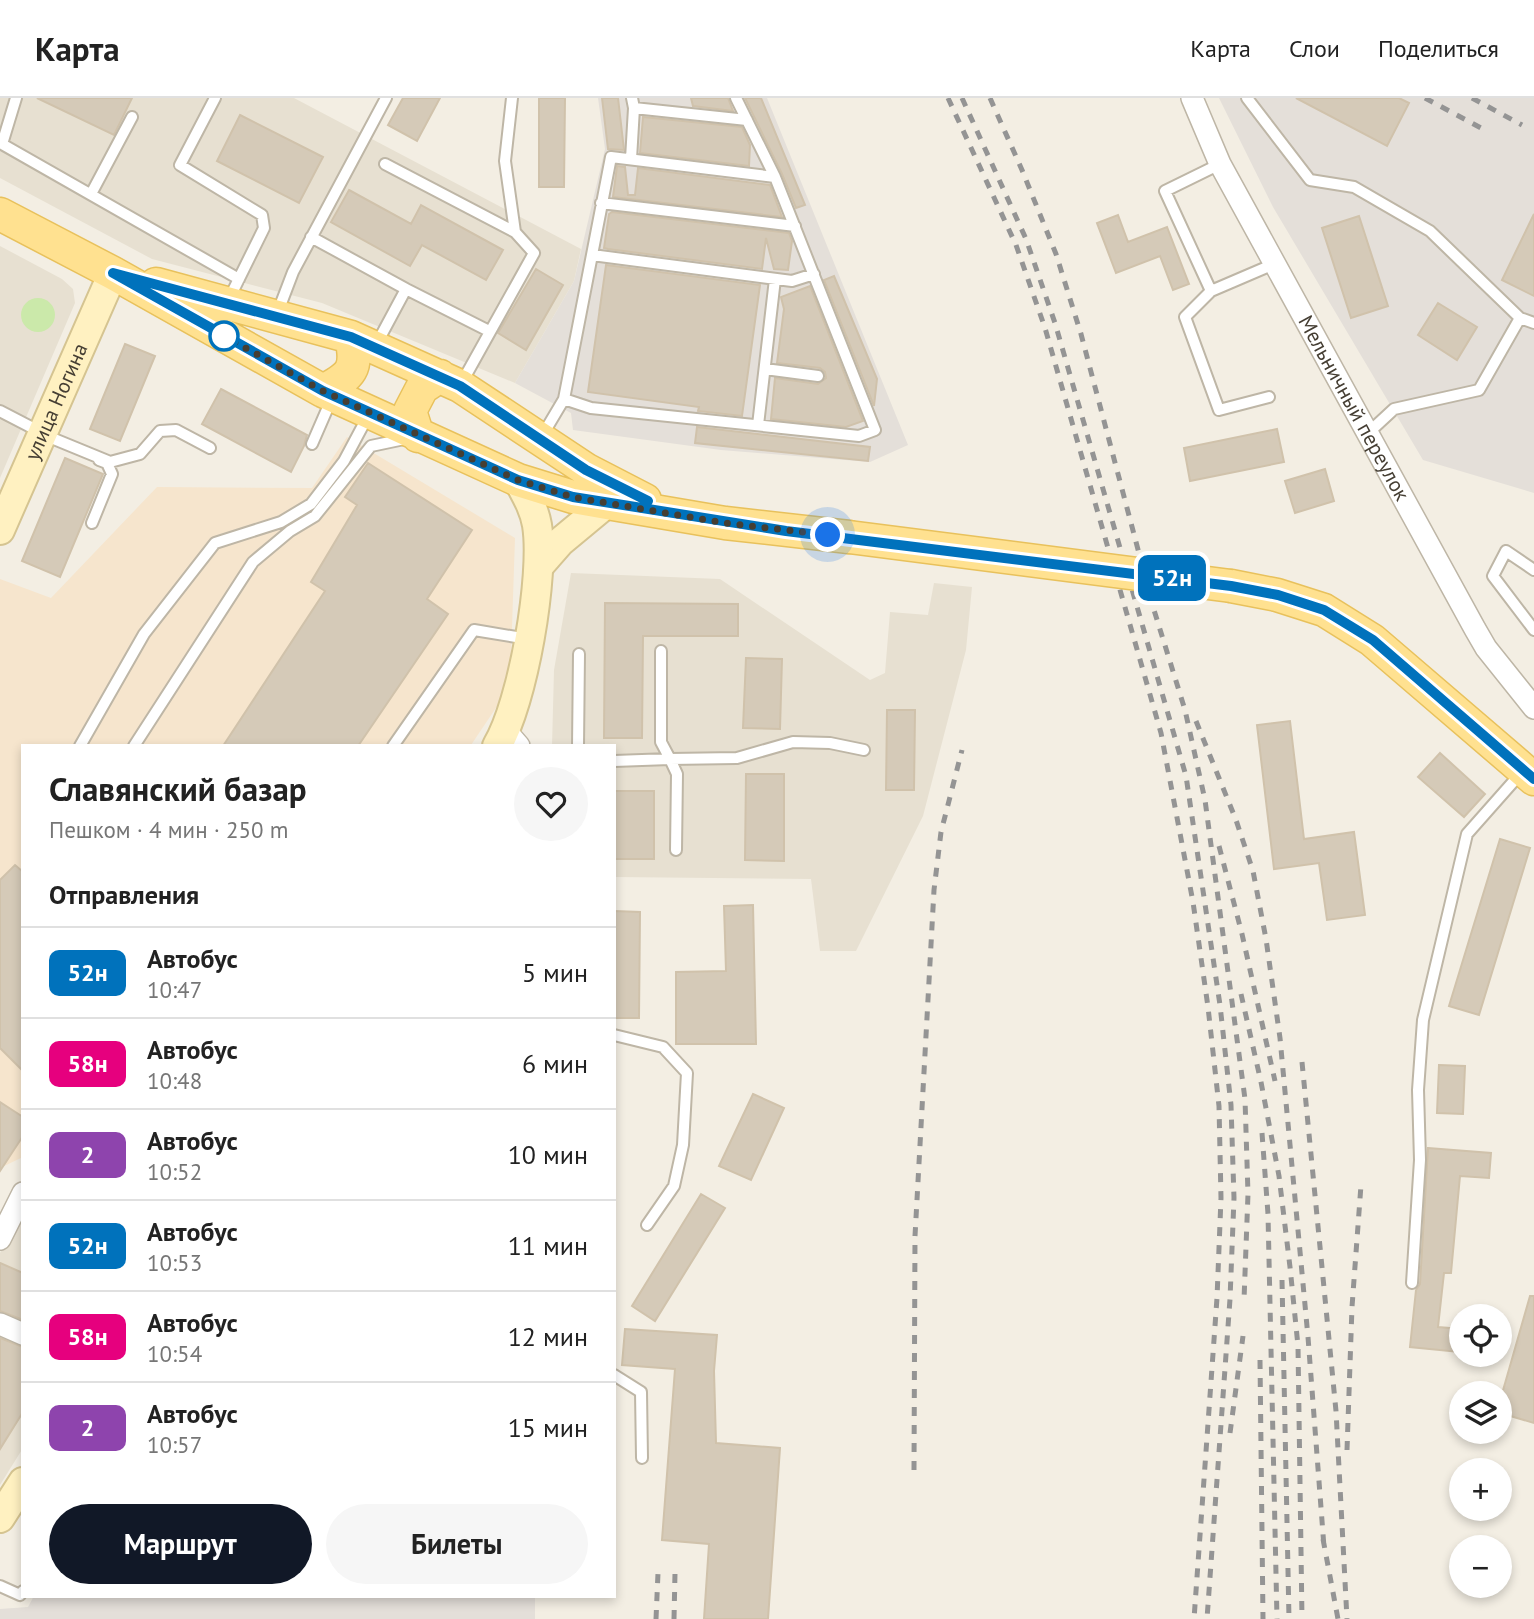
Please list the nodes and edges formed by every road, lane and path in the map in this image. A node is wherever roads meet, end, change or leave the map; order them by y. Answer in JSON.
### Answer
{"nodes":[{"id":1,"x":16,"y":98,"type":"edge"},
{"id":2,"x":215,"y":98,"type":"edge"},
{"id":3,"x":386,"y":98,"type":"edge"},
{"id":4,"x":512,"y":98,"type":"edge"},
{"id":5,"x":736,"y":98,"type":"edge"},
{"id":6,"x":1192,"y":98,"type":"edge"},
{"id":7,"x":1247,"y":98,"type":"edge"},
{"id":8,"x":633,"y":103,"type":"edge"},
{"id":9,"x":132,"y":117,"type":"dead end"},
{"id":10,"x":747,"y":120,"type":"junction"},
{"id":11,"x":631,"y":159,"type":"junction"},
{"id":12,"x":384,"y":164,"type":"dead end"},
{"id":13,"x":1220,"y":164,"type":"junction"},
{"id":14,"x":775,"y":177,"type":"junction"},
{"id":15,"x":91,"y":194,"type":"junction"},
{"id":16,"x":601,"y":203,"type":"junction"},
{"id":17,"x":0,"y":214,"type":"edge"},
{"id":18,"x":794,"y":226,"type":"junction"},
{"id":19,"x":515,"y":232,"type":"junction"},
{"id":20,"x":311,"y":237,"type":"junction"},
{"id":21,"x":592,"y":255,"type":"junction"},
{"id":22,"x":1274,"y":264,"type":"junction"},
{"id":23,"x":113,"y":273,"type":"junction"},
{"id":24,"x":814,"y":274,"type":"junction"},
{"id":25,"x":775,"y":279,"type":"junction"},
{"id":26,"x":406,"y":289,"type":"junction"},
{"id":27,"x":233,"y":290,"type":"junction"},
{"id":28,"x":1211,"y":291,"type":"junction"},
{"id":29,"x":275,"y":316,"type":"junction"},
{"id":30,"x":1520,"y":318,"type":"junction"},
{"id":31,"x":1534,"y":323,"type":"edge"},
{"id":32,"x":489,"y":331,"type":"junction"},
{"id":33,"x":363,"y":342,"type":"junction"},
{"id":34,"x":765,"y":369,"type":"junction"},
{"id":35,"x":818,"y":376,"type":"dead end"},
{"id":36,"x":450,"y":381,"type":"junction"},
{"id":37,"x":328,"y":394,"type":"junction"},
{"id":38,"x":1269,"y":397,"type":"dead end"},
{"id":39,"x":564,"y":399,"type":"junction"},
{"id":40,"x":0,"y":411,"type":"edge"},
{"id":41,"x":758,"y":425,"type":"junction"},
{"id":42,"x":376,"y":427,"type":"junction"},
{"id":43,"x":1367,"y":434,"type":"junction"},
{"id":44,"x":49,"y":436,"type":"junction"},
{"id":45,"x":418,"y":436,"type":"junction"},
{"id":46,"x":541,"y":439,"type":"junction"},
{"id":47,"x":312,"y":444,"type":"dead end"},
{"id":48,"x":211,"y":448,"type":"dead end"},
{"id":49,"x":518,"y":480,"type":"junction"},
{"id":50,"x":607,"y":503,"type":"junction"},
{"id":51,"x":668,"y":512,"type":"junction"},
{"id":52,"x":92,"y":523,"type":"dead end"},
{"id":53,"x":0,"y":530,"type":"edge"},
{"id":54,"x":539,"y":566,"type":"junction"},
{"id":55,"x":1534,"y":570,"type":"edge"},
{"id":56,"x":1534,"y":629,"type":"edge"},
{"id":57,"x":528,"y":639,"type":"junction"},
{"id":58,"x":661,"y":651,"type":"dead end"},
{"id":59,"x":579,"y":654,"type":"dead end"},
{"id":60,"x":1534,"y":708,"type":"edge"},
{"id":61,"x":507,"y":741,"type":"edge"},
{"id":62,"x":81,"y":744,"type":"edge"},
{"id":63,"x":135,"y":744,"type":"edge"},
{"id":64,"x":394,"y":744,"type":"edge"},
{"id":65,"x":578,"y":744,"type":"edge"},
{"id":66,"x":864,"y":750,"type":"dead end"},
{"id":67,"x":670,"y":759,"type":"junction"},
{"id":68,"x":616,"y":761,"type":"edge"},
{"id":69,"x":1529,"y":775,"type":"edge"},
{"id":70,"x":676,"y":850,"type":"dead end"},
{"id":71,"x":616,"y":1035,"type":"edge"},
{"id":72,"x":21,"y":1197,"type":"edge"},
{"id":73,"x":647,"y":1225,"type":"dead end"},
{"id":74,"x":0,"y":1239,"type":"edge"},
{"id":75,"x":1412,"y":1283,"type":"dead end"},
{"id":76,"x":0,"y":1324,"type":"edge"},
{"id":77,"x":21,"y":1333,"type":"edge"},
{"id":78,"x":616,"y":1376,"type":"edge"},
{"id":79,"x":642,"y":1458,"type":"dead end"},
{"id":80,"x":21,"y":1485,"type":"edge"},
{"id":81,"x":0,"y":1518,"type":"edge"},
{"id":82,"x":0,"y":1586,"type":"edge"},
{"id":83,"x":21,"y":1594,"type":"edge"}],
"edges":[{"from":1,"to":15,"type":"lane"},
{"from":2,"to":27,"type":"lane"},
{"from":3,"to":20,"type":"lane"},
{"from":4,"to":19,"type":"lane"},
{"from":5,"to":10,"type":"lane"},
{"from":6,"to":13,"type":"street","name":"Мельничный переулок"},
{"from":7,"to":30,"type":"lane"},
{"from":8,"to":10,"type":"lane"},
{"from":8,"to":11,"type":"lane"},
{"from":9,"to":15,"type":"lane"},
{"from":10,"to":14,"type":"lane"},
{"from":11,"to":14,"type":"lane"},
{"from":11,"to":16,"type":"lane"},
{"from":12,"to":19,"type":"lane"},
{"from":13,"to":22,"type":"street","name":"Мельничный переулок"},
{"from":13,"to":28,"type":"lane"},
{"from":14,"to":18,"type":"lane"},
{"from":15,"to":27,"type":"lane"},
{"from":16,"to":18,"type":"lane"},
{"from":16,"to":21,"type":"lane"},
{"from":17,"to":23,"type":"main road"},
{"from":18,"to":24,"type":"lane"},
{"from":19,"to":32,"type":"lane"},
{"from":20,"to":26,"type":"lane"},
{"from":20,"to":29,"type":"lane"},
{"from":21,"to":25,"type":"lane"},
{"from":21,"to":39,"type":"lane"},
{"from":22,"to":28,"type":"lane"},
{"from":22,"to":43,"type":"street","name":"Мельничный переулок"},
{"from":23,"to":27,"type":"main road"},
{"from":23,"to":37,"type":"main road"},
{"from":23,"to":44,"type":"street","name":"улица Ногина"},
{"from":24,"to":25,"type":"lane"},
{"from":24,"to":41,"type":"lane"},
{"from":25,"to":34,"type":"lane"},
{"from":26,"to":32,"type":"lane"},
{"from":26,"to":33,"type":"lane"},
{"from":27,"to":29,"type":"main road"},
{"from":28,"to":38,"type":"lane"},
{"from":29,"to":33,"type":"main road"},
{"from":30,"to":31,"type":"lane"},
{"from":30,"to":43,"type":"lane"},
{"from":32,"to":36,"type":"lane"},
{"from":33,"to":36,"type":"main road"},
{"from":33,"to":37,"type":"main road"},
{"from":34,"to":35,"type":"lane"},
{"from":34,"to":41,"type":"lane"},
{"from":36,"to":45,"type":"main road"},
{"from":36,"to":46,"type":"main road"},
{"from":37,"to":42,"type":"main road"},
{"from":37,"to":47,"type":"lane"},
{"from":39,"to":41,"type":"lane"},
{"from":39,"to":46,"type":"lane"},
{"from":40,"to":44,"type":"lane"},
{"from":42,"to":45,"type":"main road"},
{"from":42,"to":62,"type":"lane"},
{"from":42,"to":63,"type":"lane"},
{"from":43,"to":60,"type":"street","name":"Мельничный переулок"},
{"from":44,"to":48,"type":"lane"},
{"from":44,"to":52,"type":"lane"},
{"from":44,"to":53,"type":"street","name":"улица Ногина"},
{"from":45,"to":49,"type":"main road"},
{"from":46,"to":51,"type":"main road"},
{"from":49,"to":50,"type":"main road"},
{"from":49,"to":54,"type":"street"},
{"from":50,"to":51,"type":"main road"},
{"from":50,"to":54,"type":"street"},
{"from":51,"to":69,"type":"main road","bridge":true},
{"from":54,"to":57,"type":"street"},
{"from":55,"to":56,"type":"lane"},
{"from":57,"to":61,"type":"street"},
{"from":57,"to":64,"type":"lane"},
{"from":58,"to":67,"type":"lane"},
{"from":59,"to":65,"type":"lane"},
{"from":66,"to":67,"type":"lane"},
{"from":67,"to":68,"type":"lane"},
{"from":67,"to":70,"type":"lane"},
{"from":69,"to":75,"type":"lane"},
{"from":71,"to":73,"type":"lane"},
{"from":72,"to":74,"type":"street"},
{"from":76,"to":77,"type":"street"},
{"from":78,"to":79,"type":"lane"},
{"from":80,"to":81,"type":"street"},
{"from":82,"to":83,"type":"lane"}]}
